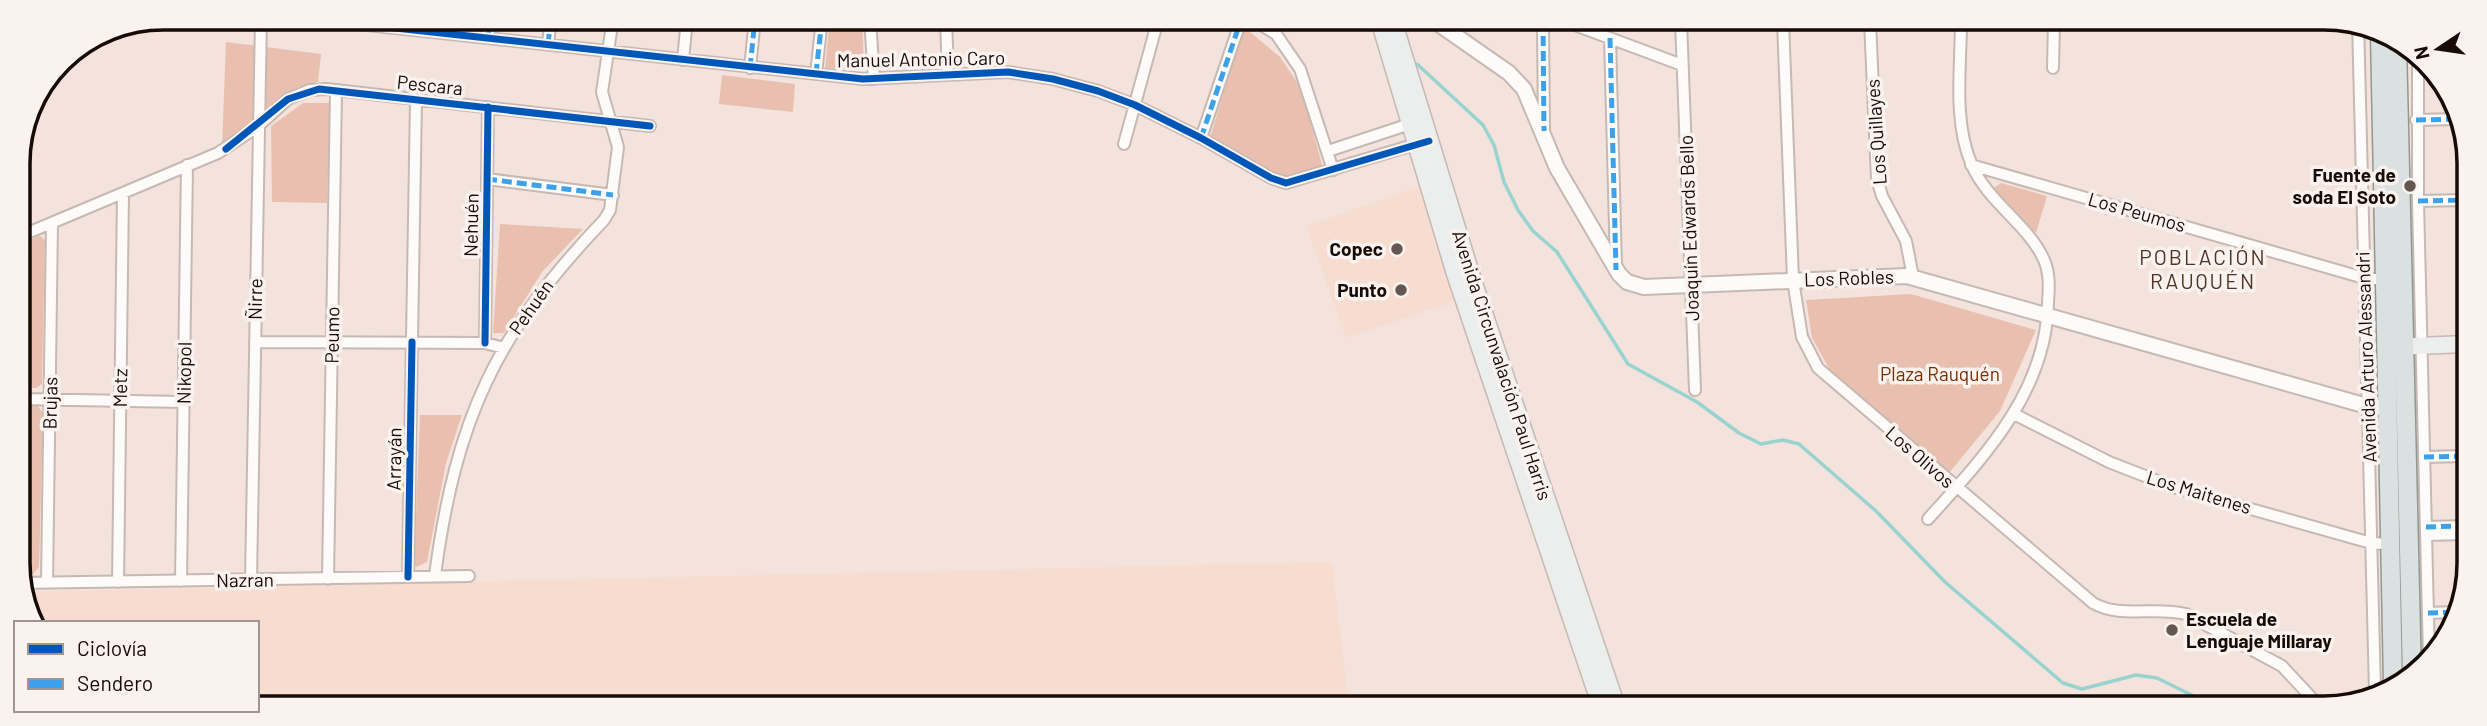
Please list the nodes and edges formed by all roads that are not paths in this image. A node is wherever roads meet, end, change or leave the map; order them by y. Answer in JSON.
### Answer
{"nodes":[{"id":1,"x":261,"y":30,"type":"edge"},
{"id":2,"x":419,"y":30,"type":"edge"},
{"id":3,"x":489,"y":30,"type":"edge"},
{"id":4,"x":550,"y":30,"type":"edge"},
{"id":5,"x":611,"y":30,"type":"edge"},
{"id":6,"x":686,"y":30,"type":"edge"},
{"id":7,"x":754,"y":30,"type":"edge"},
{"id":8,"x":821,"y":30,"type":"edge"},
{"id":9,"x":871,"y":30,"type":"edge"},
{"id":10,"x":946,"y":30,"type":"edge"},
{"id":11,"x":1155,"y":30,"type":"edge"},
{"id":12,"x":1238,"y":30,"type":"edge"},
{"id":13,"x":1269,"y":30,"type":"edge"},
{"id":14,"x":1383,"y":30,"type":"edge"},
{"id":15,"x":1395,"y":30,"type":"edge"},
{"id":16,"x":1447,"y":30,"type":"edge"},
{"id":17,"x":1542,"y":30,"type":"edge"},
{"id":18,"x":1588,"y":30,"type":"edge"},
{"id":19,"x":1681,"y":30,"type":"edge"},
{"id":20,"x":1783,"y":30,"type":"edge"},
{"id":21,"x":1870,"y":30,"type":"edge"},
{"id":22,"x":1961,"y":30,"type":"edge"},
{"id":23,"x":2054,"y":30,"type":"edge"},
{"id":24,"x":425,"y":31,"type":"joint"},
{"id":25,"x":2358,"y":34,"type":"edge"},
{"id":26,"x":488,"y":38,"type":"junction"},
{"id":27,"x":1610,"y":38,"type":"junction"},
{"id":28,"x":2380,"y":43,"type":"edge"},
{"id":29,"x":548,"y":44,"type":"junction"},
{"id":30,"x":608,"y":51,"type":"junction"},
{"id":31,"x":2397,"y":52,"type":"edge"},
{"id":32,"x":682,"y":60,"type":"junction"},
{"id":33,"x":1682,"y":65,"type":"junction"},
{"id":34,"x":750,"y":68,"type":"junction"},
{"id":35,"x":2053,"y":68,"type":"dead end"},
{"id":36,"x":816,"y":74,"type":"junction"},
{"id":37,"x":948,"y":75,"type":"junction"},
{"id":38,"x":874,"y":79,"type":"junction"},
{"id":39,"x":2417,"y":84,"type":"edge"},
{"id":40,"x":336,"y":91,"type":"junction"},
{"id":41,"x":416,"y":100,"type":"junction"},
{"id":42,"x":1135,"y":105,"type":"junction"},
{"id":43,"x":488,"y":107,"type":"junction"},
{"id":44,"x":2450,"y":119,"type":"edge"},
{"id":45,"x":2416,"y":120,"type":"junction"},
{"id":46,"x":610,"y":121,"type":"junction"},
{"id":47,"x":1416,"y":123,"type":"junction"},
{"id":48,"x":650,"y":126,"type":"dead end"},
{"id":49,"x":257,"y":127,"type":"junction"},
{"id":50,"x":1544,"y":131,"type":"junction"},
{"id":51,"x":1201,"y":138,"type":"junction"},
{"id":52,"x":1422,"y":143,"type":"junction"},
{"id":53,"x":1124,"y":144,"type":"dead end"},
{"id":54,"x":1328,"y":151,"type":"junction"},
{"id":55,"x":1971,"y":165,"type":"junction"},
{"id":56,"x":187,"y":166,"type":"junction"},
{"id":57,"x":1333,"y":170,"type":"junction"},
{"id":58,"x":487,"y":179,"type":"junction"},
{"id":59,"x":123,"y":193,"type":"junction"},
{"id":60,"x":612,"y":195,"type":"junction"},
{"id":61,"x":2457,"y":200,"type":"edge"},
{"id":62,"x":2418,"y":201,"type":"junction"},
{"id":63,"x":52,"y":224,"type":"junction"},
{"id":64,"x":30,"y":232,"type":"edge"},
{"id":65,"x":1616,"y":270,"type":"junction"},
{"id":66,"x":1913,"y":277,"type":"junction"},
{"id":67,"x":2364,"y":278,"type":"junction"},
{"id":68,"x":1793,"y":280,"type":"junction"},
{"id":69,"x":2385,"y":280,"type":"junction"},
{"id":70,"x":1692,"y":285,"type":"junction"},
{"id":71,"x":2048,"y":318,"type":"junction"},
{"id":72,"x":332,"y":340,"type":"junction"},
{"id":73,"x":255,"y":341,"type":"junction"},
{"id":74,"x":412,"y":342,"type":"junction"},
{"id":75,"x":485,"y":343,"type":"junction"},
{"id":76,"x":2457,"y":344,"type":"edge"},
{"id":77,"x":2404,"y":346,"type":"junction"},
{"id":78,"x":503,"y":348,"type":"junction"},
{"id":79,"x":1695,"y":390,"type":"dead end"},
{"id":80,"x":30,"y":399,"type":"edge"},
{"id":81,"x":50,"y":399,"type":"junction"},
{"id":82,"x":120,"y":401,"type":"junction"},
{"id":83,"x":184,"y":402,"type":"junction"},
{"id":84,"x":2367,"y":406,"type":"junction"},
{"id":85,"x":2388,"y":408,"type":"junction"},
{"id":86,"x":2014,"y":414,"type":"junction"},
{"id":87,"x":2457,"y":456,"type":"edge"},
{"id":88,"x":2424,"y":457,"type":"junction"},
{"id":89,"x":1956,"y":488,"type":"junction"},
{"id":90,"x":1928,"y":520,"type":"dead end"},
{"id":91,"x":2457,"y":527,"type":"edge"},
{"id":92,"x":2426,"y":531,"type":"junction"},
{"id":93,"x":2457,"y":533,"type":"edge"},
{"id":94,"x":2371,"y":543,"type":"junction"},
{"id":95,"x":2392,"y":544,"type":"junction"},
{"id":96,"x":435,"y":575,"type":"junction"},
{"id":97,"x":469,"y":576,"type":"dead end"},
{"id":98,"x":408,"y":578,"type":"junction"},
{"id":99,"x":328,"y":579,"type":"junction"},
{"id":100,"x":251,"y":580,"type":"junction"},
{"id":101,"x":181,"y":581,"type":"junction"},
{"id":102,"x":118,"y":582,"type":"junction"},
{"id":103,"x":31,"y":583,"type":"edge"},
{"id":104,"x":47,"y":583,"type":"junction"},
{"id":105,"x":2448,"y":612,"type":"edge"},
{"id":106,"x":2428,"y":613,"type":"junction"},
{"id":107,"x":2429,"y":645,"type":"edge"},
{"id":108,"x":2412,"y":663,"type":"edge"},
{"id":109,"x":2393,"y":677,"type":"edge"},
{"id":110,"x":2375,"y":686,"type":"edge"},
{"id":111,"x":1597,"y":696,"type":"edge"},
{"id":112,"x":1613,"y":696,"type":"edge"},
{"id":113,"x":2309,"y":696,"type":"edge"}],
"edges":[{"from":1,"to":49,"type":"street","name":"Ñirre"},
{"from":2,"to":24,"type":"street","name":"Manuel Antonio Caro"},
{"from":3,"to":26,"type":"street"},
{"from":4,"to":29,"type":"street"},
{"from":5,"to":30,"type":"street","name":"Pehuén"},
{"from":6,"to":32,"type":"street"},
{"from":7,"to":34,"type":"street"},
{"from":8,"to":36,"type":"street"},
{"from":9,"to":38,"type":"street"},
{"from":10,"to":37,"type":"street"},
{"from":11,"to":42,"type":"street"},
{"from":12,"to":51,"type":"street"},
{"from":13,"to":54,"type":"street"},
{"from":14,"to":47,"type":"main road","name":"Avenida Circunvalación Paul Harris"},
{"from":15,"to":47,"type":"main road","name":"Avenida Circunvalación Paul Harris"},
{"from":16,"to":50,"type":"street","name":"Los Robles"},
{"from":17,"to":50,"type":"street"},
{"from":18,"to":27,"type":"street"},
{"from":19,"to":33,"type":"street","name":"Joaquín Edwards Bello"},
{"from":20,"to":68,"type":"street","name":"Los Olivos"},
{"from":21,"to":66,"type":"street","name":"Los Quillayes"},
{"from":22,"to":55,"type":"street"},
{"from":23,"to":35,"type":"street"},
{"from":24,"to":26,"type":"street","name":"Manuel Antonio Caro"},
{"from":25,"to":67,"type":"street","name":"Avenida Arturo Alessandri"},
{"from":26,"to":29,"type":"street","name":"Manuel Antonio Caro"},
{"from":27,"to":33,"type":"street"},
{"from":27,"to":65,"type":"street"},
{"from":28,"to":69,"type":"main road","name":"Avenida Arturo Alessandri"},
{"from":29,"to":30,"type":"street","name":"Manuel Antonio Caro"},
{"from":30,"to":32,"type":"street","name":"Manuel Antonio Caro"},
{"from":30,"to":46,"type":"street","name":"Pehuén"},
{"from":31,"to":77,"type":"main road","name":"Avenida Arturo Alessandri"},
{"from":32,"to":34,"type":"street","name":"Manuel Antonio Caro"},
{"from":33,"to":70,"type":"street","name":"Joaquín Edwards Bello"},
{"from":34,"to":36,"type":"street","name":"Manuel Antonio Caro"},
{"from":36,"to":38,"type":"street","name":"Manuel Antonio Caro"},
{"from":37,"to":38,"type":"street","name":"Manuel Antonio Caro"},
{"from":37,"to":42,"type":"street","name":"Manuel Antonio Caro"},
{"from":39,"to":45,"type":"street","name":"Avenida Arturo Alessandri"},
{"from":40,"to":41,"type":"street","name":"Pescara"},
{"from":40,"to":49,"type":"street","name":"Pescara"},
{"from":40,"to":72,"type":"street","name":"Peumo"},
{"from":41,"to":43,"type":"street","name":"Pescara"},
{"from":41,"to":74,"type":"street","name":"Arrayán"},
{"from":42,"to":51,"type":"street","name":"Manuel Antonio Caro"},
{"from":42,"to":53,"type":"street"},
{"from":43,"to":46,"type":"street","name":"Pescara"},
{"from":43,"to":58,"type":"street","name":"Nehuén"},
{"from":44,"to":45,"type":"street"},
{"from":45,"to":62,"type":"street","name":"Avenida Arturo Alessandri"},
{"from":46,"to":48,"type":"street","name":"Pescara"},
{"from":46,"to":60,"type":"street","name":"Pehuén"},
{"from":47,"to":52,"type":"main road","name":"Avenida Circunvalación Paul Harris"},
{"from":47,"to":54,"type":"street"},
{"from":49,"to":56,"type":"street","name":"Pescara"},
{"from":49,"to":73,"type":"street","name":"Ñirre"},
{"from":50,"to":65,"type":"street","name":"Los Robles"},
{"from":51,"to":57,"type":"street","name":"Manuel Antonio Caro"},
{"from":52,"to":57,"type":"street","name":"Manuel Antonio Caro"},
{"from":52,"to":111,"type":"main road","name":"Avenida Circunvalación Paul Harris"},
{"from":52,"to":112,"type":"main road","name":"Avenida Circunvalación Paul Harris"},
{"from":54,"to":57,"type":"street"},
{"from":55,"to":67,"type":"street","name":"Los Peumos"},
{"from":55,"to":71,"type":"street"},
{"from":56,"to":59,"type":"street","name":"Pescara"},
{"from":56,"to":83,"type":"street","name":"Nikopol"},
{"from":58,"to":60,"type":"street"},
{"from":58,"to":75,"type":"street","name":"Nehuén"},
{"from":59,"to":63,"type":"street","name":"Pescara"},
{"from":59,"to":82,"type":"street","name":"Metz"},
{"from":60,"to":78,"type":"street","name":"Pehuén"},
{"from":61,"to":62,"type":"street"},
{"from":62,"to":77,"type":"street","name":"Avenida Arturo Alessandri"},
{"from":63,"to":64,"type":"street","name":"Pescara"},
{"from":63,"to":81,"type":"street","name":"Brujas"},
{"from":65,"to":70,"type":"street","name":"Los Robles"},
{"from":66,"to":68,"type":"street","name":"Los Robles"},
{"from":66,"to":71,"type":"street","name":"Los Robles"},
{"from":67,"to":69,"type":"street","name":"Los Peumos"},
{"from":67,"to":84,"type":"street","name":"Avenida Arturo Alessandri"},
{"from":68,"to":70,"type":"street","name":"Los Robles"},
{"from":68,"to":89,"type":"street","name":"Los Olivos"},
{"from":69,"to":77,"type":"main road","name":"Avenida Arturo Alessandri"},
{"from":70,"to":79,"type":"street","name":"Joaquín Edwards Bello"},
{"from":71,"to":84,"type":"street","name":"Los Robles"},
{"from":71,"to":86,"type":"street"},
{"from":72,"to":73,"type":"street"},
{"from":72,"to":74,"type":"street"},
{"from":72,"to":99,"type":"street","name":"Peumo"},
{"from":73,"to":100,"type":"street","name":"Ñirre"},
{"from":74,"to":75,"type":"street"},
{"from":74,"to":98,"type":"street","name":"Arrayán"},
{"from":75,"to":78,"type":"street"},
{"from":76,"to":77,"type":"main road"},
{"from":77,"to":85,"type":"main road","name":"Avenida Arturo Alessandri"},
{"from":77,"to":88,"type":"street","name":"Avenida Arturo Alessandri"},
{"from":77,"to":108,"type":"main road","name":"Avenida Arturo Alessandri"},
{"from":78,"to":96,"type":"street","name":"Pehuén"},
{"from":80,"to":81,"type":"street"},
{"from":81,"to":82,"type":"street"},
{"from":81,"to":104,"type":"street","name":"Brujas"},
{"from":82,"to":83,"type":"street"},
{"from":82,"to":102,"type":"street","name":"Metz"},
{"from":83,"to":101,"type":"street","name":"Nikopol"},
{"from":84,"to":85,"type":"street","name":"Los Robles"},
{"from":84,"to":94,"type":"street","name":"Avenida Arturo Alessandri"},
{"from":85,"to":95,"type":"main road","name":"Avenida Arturo Alessandri"},
{"from":86,"to":89,"type":"street"},
{"from":86,"to":94,"type":"street","name":"Los Maitenes"},
{"from":87,"to":88,"type":"street"},
{"from":88,"to":92,"type":"street","name":"Avenida Arturo Alessandri"},
{"from":89,"to":90,"type":"street"},
{"from":89,"to":113,"type":"street","name":"Los Olivos"},
{"from":91,"to":92,"type":"street"},
{"from":92,"to":93,"type":"street"},
{"from":92,"to":106,"type":"street","name":"Avenida Arturo Alessandri"},
{"from":94,"to":95,"type":"street","name":"Los Maitenes"},
{"from":94,"to":110,"type":"street","name":"Avenida Arturo Alessandri"},
{"from":95,"to":109,"type":"main road","name":"Avenida Arturo Alessandri"},
{"from":96,"to":97,"type":"street","name":"Nazran"},
{"from":96,"to":98,"type":"street","name":"Nazran"},
{"from":98,"to":99,"type":"street","name":"Nazran"},
{"from":99,"to":100,"type":"street","name":"Nazran"},
{"from":100,"to":101,"type":"street","name":"Nazran"},
{"from":101,"to":102,"type":"street","name":"Nazran"},
{"from":102,"to":104,"type":"street","name":"Nazran"},
{"from":103,"to":104,"type":"street","name":"Nazran"},
{"from":105,"to":106,"type":"street"},
{"from":106,"to":107,"type":"street","name":"Avenida Arturo Alessandri"}]}
